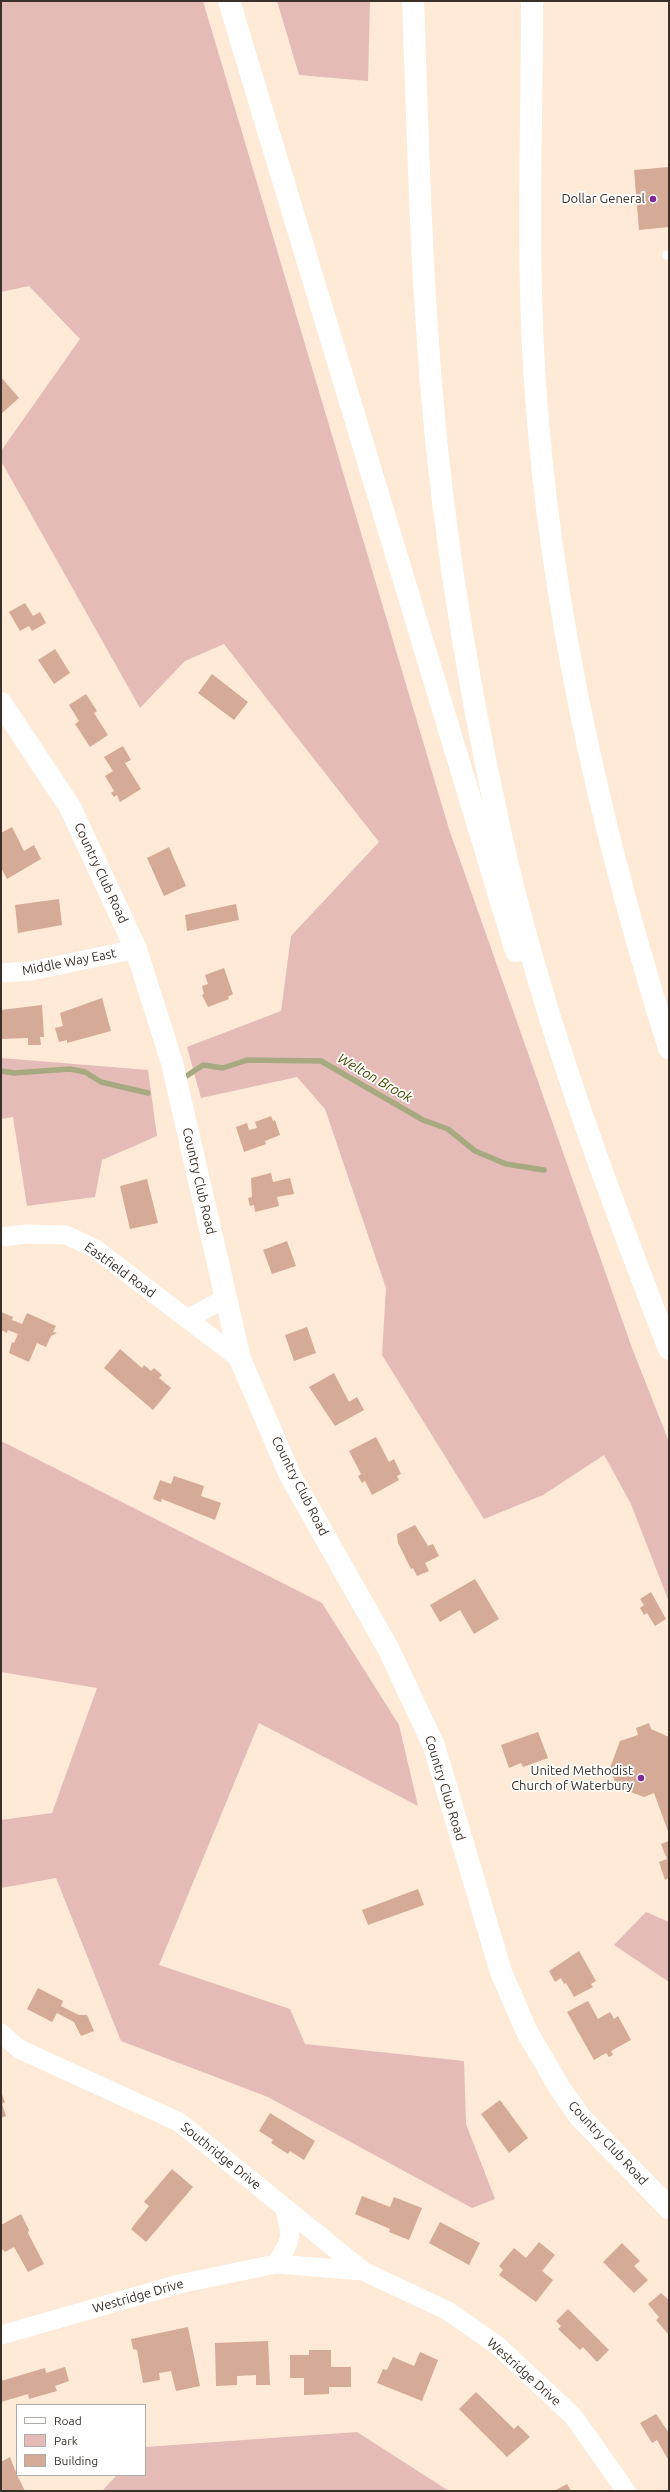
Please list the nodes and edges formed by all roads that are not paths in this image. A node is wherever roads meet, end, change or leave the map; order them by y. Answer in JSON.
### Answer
{"nodes":[{"id":1,"x":229,"y":1,"type":"edge"},
{"id":2,"x":413,"y":1,"type":"edge"},
{"id":3,"x":525,"y":1,"type":"edge"},
{"id":4,"x":532,"y":1,"type":"edge"},
{"id":5,"x":532,"y":168,"type":"junction"},
{"id":6,"x":1,"y":703,"type":"edge"},
{"id":7,"x":136,"y":949,"type":"junction"},
{"id":8,"x":1,"y":973,"type":"edge"},
{"id":9,"x":669,"y":1048,"type":"edge"},
{"id":10,"x":603,"y":1176,"type":"junction"},
{"id":11,"x":1,"y":1237,"type":"edge"},
{"id":12,"x":226,"y":1298,"type":"junction"},
{"id":13,"x":187,"y":1319,"type":"junction"},
{"id":14,"x":669,"y":1349,"type":"edge"},
{"id":15,"x":240,"y":1360,"type":"junction"},
{"id":16,"x":1,"y":2033,"type":"edge"},
{"id":17,"x":284,"y":2207,"type":"junction"},
{"id":18,"x":669,"y":2208,"type":"edge"},
{"id":19,"x":276,"y":2264,"type":"junction"},
{"id":20,"x":362,"y":2271,"type":"junction"},
{"id":21,"x":1,"y":2335,"type":"edge"},
{"id":22,"x":626,"y":2491,"type":"edge"}],
"edges":[{"from":1,"to":10,"type":"main road"},
{"from":2,"to":10,"type":"main road"},
{"from":3,"to":5,"type":"main road"},
{"from":4,"to":5,"type":"main road"},
{"from":5,"to":9,"type":"main road"},
{"from":6,"to":7,"type":"main road","name":"Country Club Road"},
{"from":7,"to":8,"type":"street","name":"Middle Way East"},
{"from":7,"to":12,"type":"main road","name":"Country Club Road"},
{"from":10,"to":14,"type":"main road"},
{"from":11,"to":13,"type":"street","name":"Eastfield Road"},
{"from":12,"to":13,"type":"street"},
{"from":12,"to":15,"type":"main road","name":"Country Club Road"},
{"from":13,"to":15,"type":"street","name":"Eastfield Road"},
{"from":15,"to":18,"type":"main road","name":"Country Club Road"},
{"from":16,"to":17,"type":"street","name":"Southridge Drive"},
{"from":17,"to":19,"type":"street"},
{"from":17,"to":20,"type":"street","name":"Southridge Drive"},
{"from":19,"to":20,"type":"street","name":"Westridge Drive"},
{"from":19,"to":21,"type":"street","name":"Westridge Drive"},
{"from":20,"to":22,"type":"street","name":"Westridge Drive"}]}
